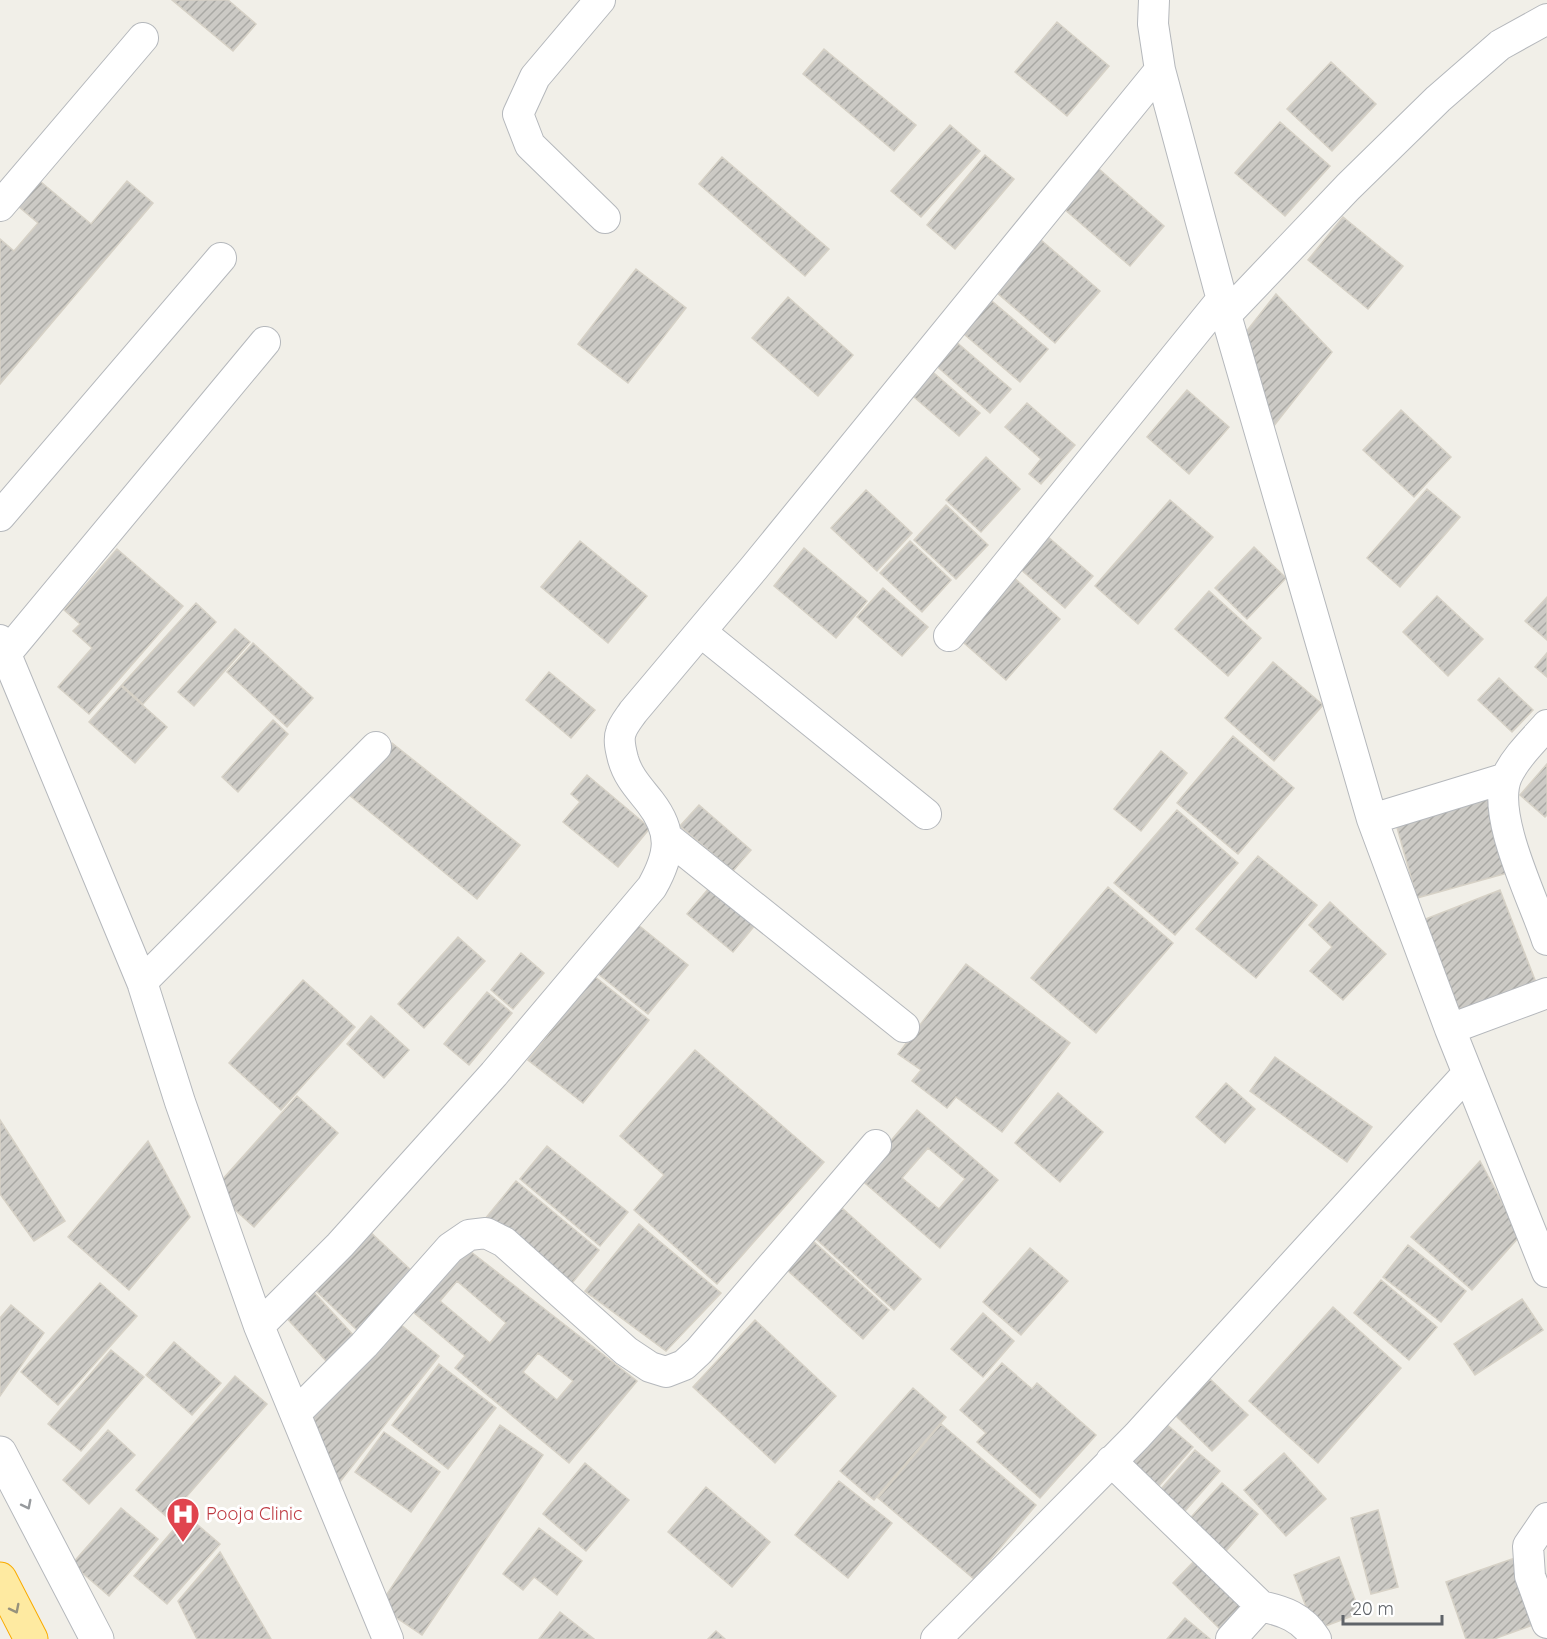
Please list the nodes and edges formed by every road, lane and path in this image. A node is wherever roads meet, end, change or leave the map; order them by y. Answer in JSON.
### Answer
{"nodes":[{"id":1,"x":600,"y":0,"type":"edge"},
{"id":2,"x":1154,"y":0,"type":"edge"},
{"id":3,"x":1547,"y":20,"type":"edge"},
{"id":4,"x":143,"y":38,"type":"dead end"},
{"id":5,"x":1160,"y":70,"type":"junction"},
{"id":6,"x":0,"y":206,"type":"edge"},
{"id":7,"x":605,"y":218,"type":"dead end"},
{"id":8,"x":221,"y":258,"type":"dead end"},
{"id":9,"x":1224,"y":307,"type":"junction"},
{"id":10,"x":266,"y":342,"type":"dead end"},
{"id":11,"x":0,"y":516,"type":"edge"},
{"id":12,"x":700,"y":632,"type":"junction"},
{"id":13,"x":949,"y":636,"type":"dead end"},
{"id":14,"x":3,"y":648,"type":"edge"},
{"id":15,"x":1547,"y":725,"type":"edge"},
{"id":16,"x":376,"y":747,"type":"dead end"},
{"id":17,"x":1506,"y":778,"type":"junction"},
{"id":18,"x":926,"y":814,"type":"dead end"},
{"id":19,"x":1372,"y":819,"type":"junction"},
{"id":20,"x":668,"y":838,"type":"junction"},
{"id":21,"x":1547,"y":940,"type":"edge"},
{"id":22,"x":142,"y":982,"type":"junction"},
{"id":23,"x":1547,"y":993,"type":"edge"},
{"id":24,"x":904,"y":1027,"type":"dead end"},
{"id":25,"x":1450,"y":1029,"type":"junction"},
{"id":26,"x":1467,"y":1074,"type":"junction"},
{"id":27,"x":876,"y":1144,"type":"dead end"},
{"id":28,"x":1547,"y":1272,"type":"edge"},
{"id":29,"x":259,"y":1326,"type":"junction"},
{"id":30,"x":296,"y":1413,"type":"junction"},
{"id":31,"x":0,"y":1453,"type":"edge"},
{"id":32,"x":1111,"y":1461,"type":"junction"},
{"id":33,"x":1547,"y":1518,"type":"edge"},
{"id":34,"x":0,"y":1579,"type":"edge"},
{"id":35,"x":1260,"y":1606,"type":"junction"},
{"id":36,"x":1547,"y":1623,"type":"edge"},
{"id":37,"x":391,"y":1633,"type":"edge"},
{"id":38,"x":30,"y":1639,"type":"edge"},
{"id":39,"x":97,"y":1639,"type":"edge"},
{"id":40,"x":936,"y":1639,"type":"edge"},
{"id":41,"x":1231,"y":1639,"type":"edge"},
{"id":42,"x":1317,"y":1639,"type":"edge"}],
"edges":[{"from":1,"to":7,"type":"street"},
{"from":2,"to":5,"type":"street"},
{"from":3,"to":9,"type":"street"},
{"from":4,"to":6,"type":"street"},
{"from":5,"to":9,"type":"street"},
{"from":5,"to":12,"type":"street"},
{"from":8,"to":11,"type":"street"},
{"from":9,"to":13,"type":"street"},
{"from":9,"to":19,"type":"street"},
{"from":10,"to":14,"type":"street"},
{"from":12,"to":18,"type":"street"},
{"from":12,"to":20,"type":"street"},
{"from":14,"to":22,"type":"street"},
{"from":15,"to":17,"type":"street"},
{"from":16,"to":22,"type":"street"},
{"from":17,"to":19,"type":"street"},
{"from":17,"to":21,"type":"street"},
{"from":19,"to":25,"type":"street"},
{"from":20,"to":24,"type":"street"},
{"from":20,"to":29,"type":"street"},
{"from":22,"to":29,"type":"street"},
{"from":23,"to":25,"type":"street"},
{"from":25,"to":26,"type":"street"},
{"from":26,"to":28,"type":"street"},
{"from":26,"to":32,"type":"street"},
{"from":27,"to":30,"type":"street"},
{"from":29,"to":30,"type":"street"},
{"from":30,"to":37,"type":"street"},
{"from":31,"to":39,"type":"street","one_way":true},
{"from":32,"to":35,"type":"street"},
{"from":32,"to":40,"type":"street"},
{"from":33,"to":36,"type":"street"},
{"from":34,"to":38,"type":"highway","one_way":true},
{"from":35,"to":41,"type":"street"},
{"from":35,"to":42,"type":"street"}]}
